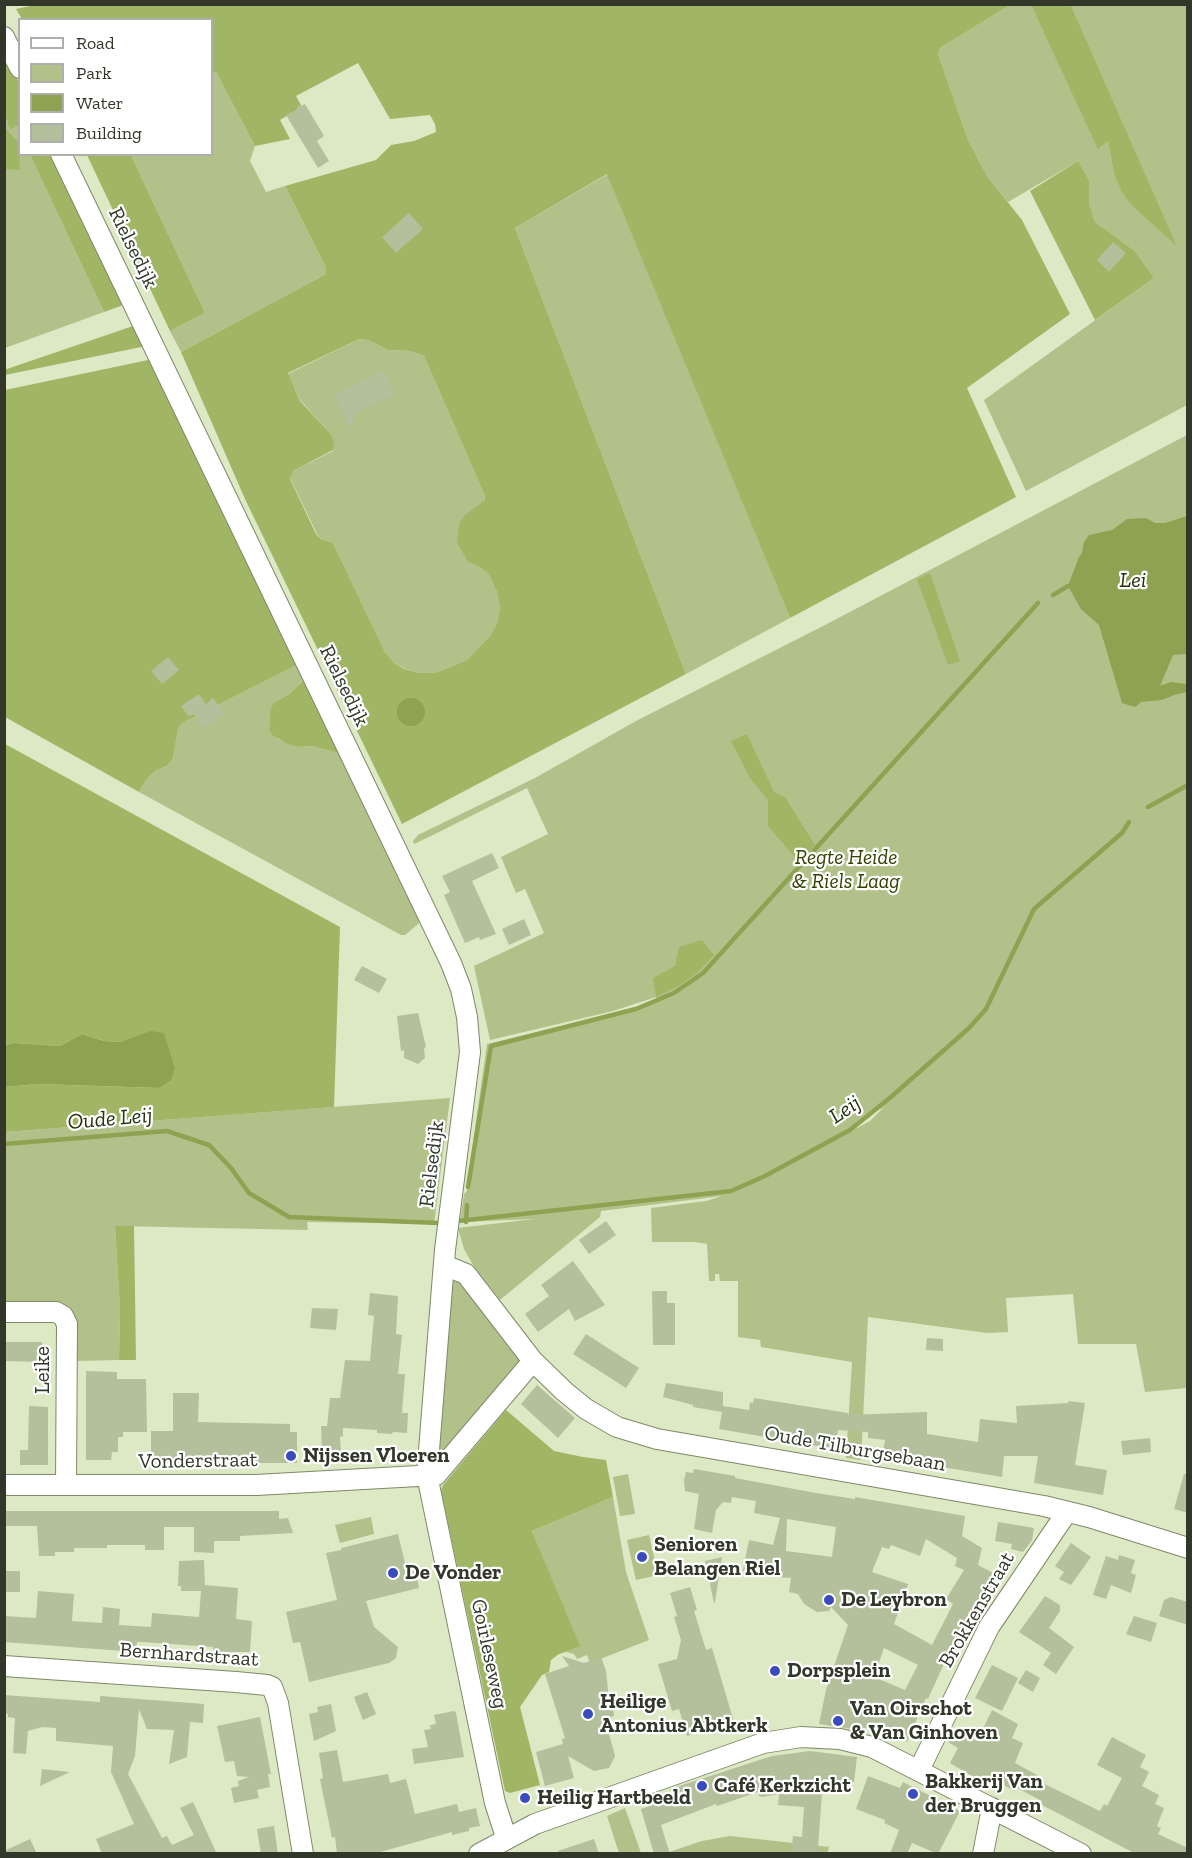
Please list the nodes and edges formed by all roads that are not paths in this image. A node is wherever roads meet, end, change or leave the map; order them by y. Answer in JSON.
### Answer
{"nodes":[{"id":1,"x":4,"y":37,"type":"edge"},
{"id":2,"x":18,"y":64,"type":"edge"},
{"id":3,"x":62,"y":156,"type":"edge"},
{"id":4,"x":444,"y":1264,"type":"junction"},
{"id":5,"x":4,"y":1312,"type":"edge"},
{"id":6,"x":533,"y":1361,"type":"junction"},
{"id":7,"x":427,"y":1475,"type":"junction"},
{"id":8,"x":4,"y":1485,"type":"edge"},
{"id":9,"x":66,"y":1485,"type":"junction"},
{"id":10,"x":1067,"y":1512,"type":"junction"},
{"id":11,"x":1188,"y":1548,"type":"edge"},
{"id":12,"x":4,"y":1666,"type":"edge"},
{"id":13,"x":919,"y":1770,"type":"junction"},
{"id":14,"x":992,"y":1808,"type":"junction"},
{"id":15,"x":506,"y":1837,"type":"junction"},
{"id":16,"x":303,"y":1854,"type":"edge"},
{"id":17,"x":479,"y":1854,"type":"edge"},
{"id":18,"x":982,"y":1854,"type":"edge"},
{"id":19,"x":1081,"y":1854,"type":"edge"}],
"edges":[{"from":1,"to":2,"type":"street"},
{"from":3,"to":4,"type":"street","name":"Rielsedijk"},
{"from":4,"to":6,"type":"street","name":"Oude Tilburgsebaan"},
{"from":4,"to":7,"type":"street","name":"Goirleseweg"},
{"from":5,"to":9,"type":"street","name":"Leike"},
{"from":6,"to":7,"type":"street"},
{"from":6,"to":10,"type":"street","name":"Oude Tilburgsebaan"},
{"from":7,"to":9,"type":"street","name":"Vonderstraat"},
{"from":7,"to":15,"type":"street","name":"Goirleseweg"},
{"from":8,"to":9,"type":"street","name":"Vonderstraat"},
{"from":10,"to":11,"type":"street","name":"Oude Tilburgsebaan"},
{"from":10,"to":13,"type":"street","name":"Brokkenstraat"},
{"from":12,"to":16,"type":"street","name":"Bernhardstraat"},
{"from":13,"to":14,"type":"street"},
{"from":13,"to":15,"type":"street"},
{"from":14,"to":18,"type":"street"},
{"from":14,"to":19,"type":"street"},
{"from":15,"to":17,"type":"street"}]}
